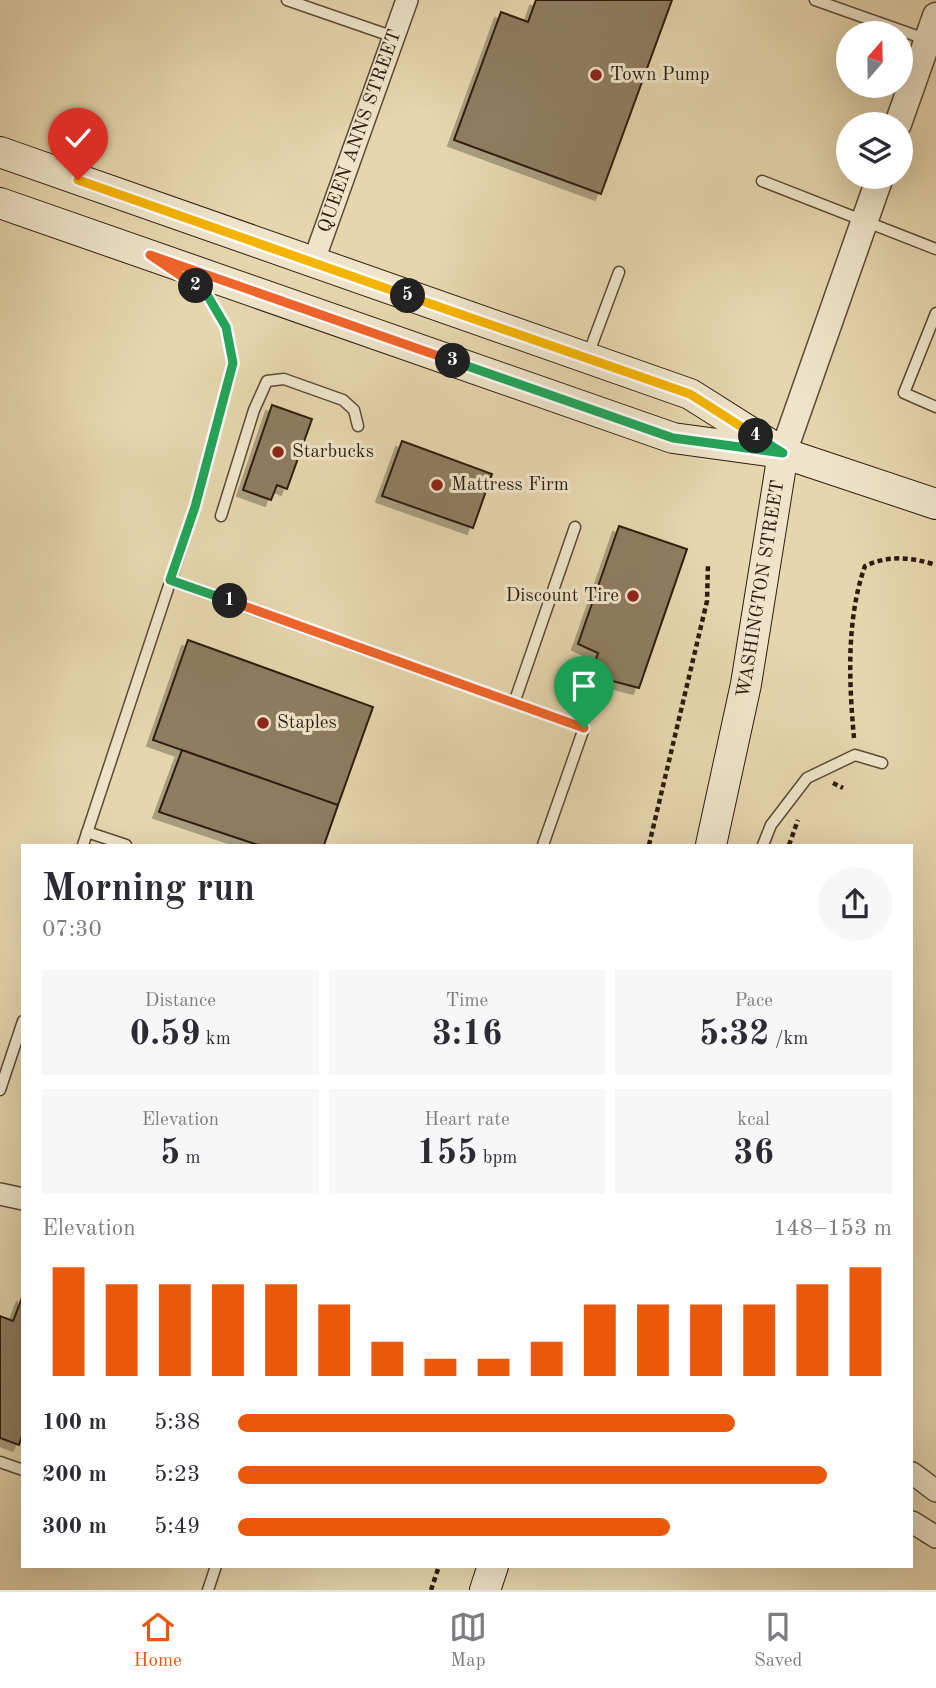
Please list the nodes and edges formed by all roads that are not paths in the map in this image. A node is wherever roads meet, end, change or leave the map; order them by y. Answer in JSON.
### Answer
{"nodes":[{"id":1,"x":287,"y":0,"type":"edge"},
{"id":2,"x":407,"y":0,"type":"edge"},
{"id":3,"x":815,"y":0,"type":"edge"},
{"id":4,"x":302,"y":3,"type":"edge"},
{"id":5,"x":932,"y":28,"type":"edge"},
{"id":6,"x":394,"y":37,"type":"junction"},
{"id":7,"x":902,"y":112,"type":"edge"},
{"id":8,"x":0,"y":152,"type":"edge"},
{"id":9,"x":762,"y":181,"type":"dead end"},
{"id":10,"x":876,"y":189,"type":"edge"},
{"id":11,"x":0,"y":203,"type":"edge"},
{"id":12,"x":865,"y":219,"type":"junction"},
{"id":13,"x":936,"y":249,"type":"edge"},
{"id":14,"x":150,"y":255,"type":"junction"},
{"id":15,"x":313,"y":263,"type":"junction"},
{"id":16,"x":619,"y":272,"type":"dead end"},
{"id":17,"x":936,"y":313,"type":"edge"},
{"id":18,"x":587,"y":358,"type":"junction"},
{"id":19,"x":936,"y":407,"type":"edge"},
{"id":20,"x":358,"y":426,"type":"dead end"},
{"id":21,"x":783,"y":453,"type":"junction"},
{"id":22,"x":936,"y":504,"type":"edge"},
{"id":23,"x":221,"y":516,"type":"dead end"},
{"id":24,"x":575,"y":527,"type":"dead end"},
{"id":25,"x":170,"y":580,"type":"junction"},
{"id":26,"x":514,"y":703,"type":"junction"},
{"id":27,"x":882,"y":762,"type":"dead end"},
{"id":28,"x":87,"y":832,"type":"junction"},
{"id":29,"x":83,"y":844,"type":"edge"},
{"id":30,"x":123,"y":844,"type":"edge"},
{"id":31,"x":544,"y":844,"type":"edge"},
{"id":32,"x":711,"y":844,"type":"edge"},
{"id":33,"x":763,"y":844,"type":"edge"},
{"id":34,"x":21,"y":1027,"type":"edge"},
{"id":35,"x":0,"y":1090,"type":"edge"},
{"id":36,"x":0,"y":1194,"type":"edge"},
{"id":37,"x":21,"y":1199,"type":"edge"},
{"id":38,"x":0,"y":1462,"type":"edge"},
{"id":39,"x":21,"y":1469,"type":"edge"},
{"id":40,"x":913,"y":1474,"type":"edge"},
{"id":41,"x":936,"y":1491,"type":"edge"},
{"id":42,"x":913,"y":1523,"type":"edge"},
{"id":43,"x":936,"y":1537,"type":"edge"},
{"id":44,"x":215,"y":1568,"type":"edge"},
{"id":45,"x":492,"y":1568,"type":"edge"},
{"id":46,"x":208,"y":1590,"type":"edge"},
{"id":47,"x":485,"y":1590,"type":"edge"}],
"edges":[{"from":1,"to":4,"type":"lane"},
{"from":2,"to":6,"type":"street","name":"QUEEN ANNS STREET"},
{"from":3,"to":5,"type":"lane"},
{"from":4,"to":6,"type":"lane"},
{"from":5,"to":7,"type":"street"},
{"from":6,"to":15,"type":"street","name":"QUEEN ANNS STREET"},
{"from":8,"to":15,"type":"main road"},
{"from":9,"to":12,"type":"lane"},
{"from":10,"to":12,"type":"street","name":"WASHINGTON STREET"},
{"from":11,"to":14,"type":"main road"},
{"from":12,"to":13,"type":"lane"},
{"from":12,"to":21,"type":"street","name":"WASHINGTON STREET"},
{"from":14,"to":21,"type":"main road"},
{"from":14,"to":25,"type":"lane"},
{"from":15,"to":18,"type":"main road"},
{"from":16,"to":18,"type":"lane"},
{"from":17,"to":19,"type":"lane"},
{"from":18,"to":21,"type":"main road"},
{"from":20,"to":23,"type":"lane"},
{"from":21,"to":22,"type":"main road"},
{"from":21,"to":32,"type":"main road","name":"WASHINGTON STREET"},
{"from":24,"to":26,"type":"lane"},
{"from":25,"to":26,"type":"lane"},
{"from":25,"to":28,"type":"lane"},
{"from":26,"to":31,"type":"lane"},
{"from":27,"to":33,"type":"lane"},
{"from":28,"to":29,"type":"lane"},
{"from":28,"to":30,"type":"lane"},
{"from":34,"to":35,"type":"lane"},
{"from":36,"to":37,"type":"street"},
{"from":38,"to":39,"type":"lane"},
{"from":40,"to":41,"type":"street"},
{"from":42,"to":43,"type":"street"},
{"from":44,"to":46,"type":"lane"},
{"from":45,"to":47,"type":"main road"}]}
